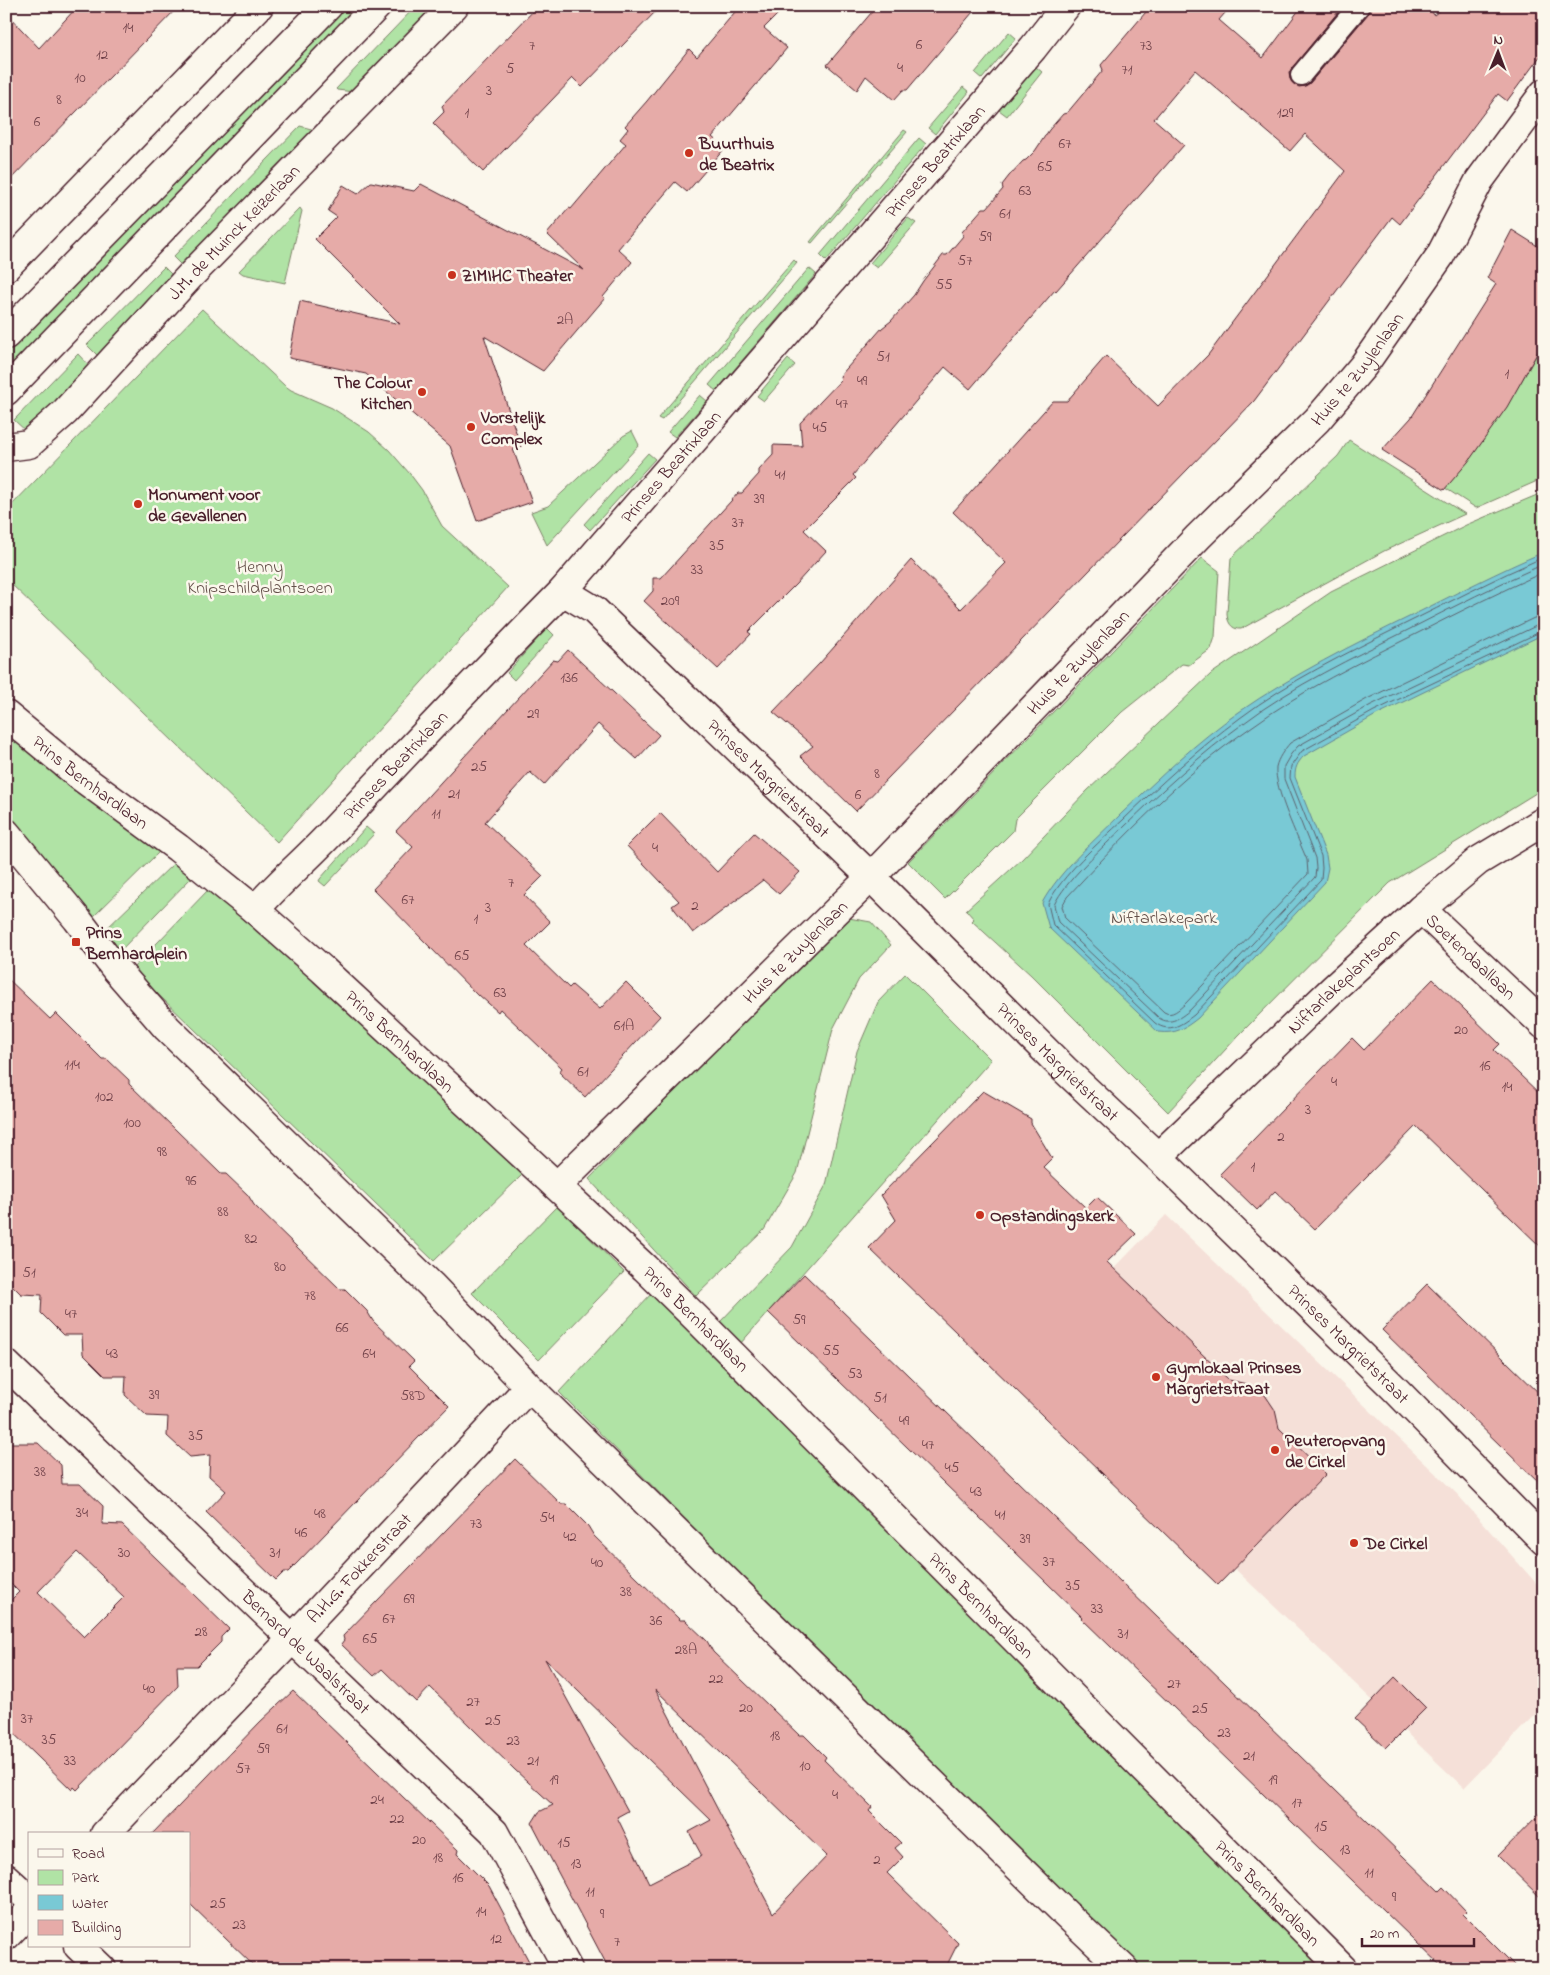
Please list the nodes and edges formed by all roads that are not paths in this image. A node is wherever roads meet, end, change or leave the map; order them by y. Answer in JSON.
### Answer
{"nodes":[{"id":1,"x":259,"y":6,"type":"edge"},
{"id":2,"x":328,"y":6,"type":"edge"},
{"id":3,"x":377,"y":6,"type":"edge"},
{"id":4,"x":454,"y":6,"type":"edge"},
{"id":5,"x":1066,"y":6,"type":"edge"},
{"id":6,"x":1359,"y":6,"type":"edge"},
{"id":7,"x":1301,"y":75,"type":"dead end"},
{"id":8,"x":1544,"y":93,"type":"edge"},
{"id":9,"x":6,"y":267,"type":"edge"},
{"id":10,"x":6,"y":335,"type":"edge"},
{"id":11,"x":6,"y":391,"type":"edge"},
{"id":12,"x":6,"y":447,"type":"edge"},
{"id":13,"x":564,"y":591,"type":"junction"},
{"id":14,"x":6,"y":715,"type":"edge"},
{"id":15,"x":1544,"y":820,"type":"edge"},
{"id":16,"x":6,"y":833,"type":"edge"},
{"id":17,"x":871,"y":877,"type":"junction"},
{"id":18,"x":1421,"y":909,"type":"junction"},
{"id":19,"x":255,"y":910,"type":"junction"},
{"id":20,"x":1544,"y":1025,"type":"edge"},
{"id":21,"x":1158,"y":1156,"type":"junction"},
{"id":22,"x":557,"y":1186,"type":"junction"},
{"id":23,"x":6,"y":1364,"type":"edge"},
{"id":24,"x":529,"y":1387,"type":"junction"},
{"id":25,"x":1544,"y":1541,"type":"edge"},
{"id":26,"x":292,"y":1639,"type":"junction"},
{"id":27,"x":107,"y":1832,"type":"edge"},
{"id":28,"x":6,"y":1878,"type":"edge"},
{"id":29,"x":28,"y":1898,"type":"edge"},
{"id":30,"x":28,"y":1913,"type":"edge"},
{"id":31,"x":6,"y":1936,"type":"edge"},
{"id":32,"x":80,"y":1948,"type":"edge"},
{"id":33,"x":102,"y":1969,"type":"edge"},
{"id":34,"x":568,"y":1969,"type":"edge"},
{"id":35,"x":1124,"y":1969,"type":"edge"},
{"id":36,"x":1343,"y":1969,"type":"edge"}],
"edges":[{"from":1,"to":9,"type":"street"},
{"from":2,"to":10,"type":"street"},
{"from":3,"to":11,"type":"street"},
{"from":4,"to":12,"type":"street","name":"J.M. de Muinck Keizerlaan"},
{"from":5,"to":13,"type":"street","name":"Prinses Beatrixlaan"},
{"from":6,"to":7,"type":"lane"},
{"from":8,"to":17,"type":"street","name":"Huis te Zuylenlaan"},
{"from":13,"to":17,"type":"street","name":"Prinses Margrietstraat"},
{"from":13,"to":19,"type":"street","name":"Prinses Beatrixlaan"},
{"from":14,"to":19,"type":"street","name":"Prins Bernhardlaan"},
{"from":15,"to":18,"type":"street","name":"Niftarlakeplantsoen"},
{"from":16,"to":24,"type":"street"},
{"from":17,"to":21,"type":"street","name":"Prinses Margrietstraat"},
{"from":17,"to":22,"type":"street","name":"Huis te Zuylenlaan"},
{"from":18,"to":20,"type":"street","name":"Soetendaallaan"},
{"from":18,"to":21,"type":"street","name":"Niftarlakeplantsoen"},
{"from":19,"to":22,"type":"street","name":"Prins Bernhardlaan"},
{"from":21,"to":25,"type":"street","name":"Prinses Margrietstraat"},
{"from":22,"to":36,"type":"street","name":"Prins Bernhardlaan"},
{"from":23,"to":26,"type":"street","name":"Bernard de Waalstraat"},
{"from":24,"to":26,"type":"street","name":"A.H.G. Fokkerstraat"},
{"from":24,"to":35,"type":"street"},
{"from":26,"to":27,"type":"street","name":"A.H.G. Fokkerstraat"},
{"from":26,"to":34,"type":"street","name":"Bernard de Waalstraat"},
{"from":28,"to":29,"type":"street"},
{"from":30,"to":31,"type":"street"},
{"from":32,"to":33,"type":"street"}]}
